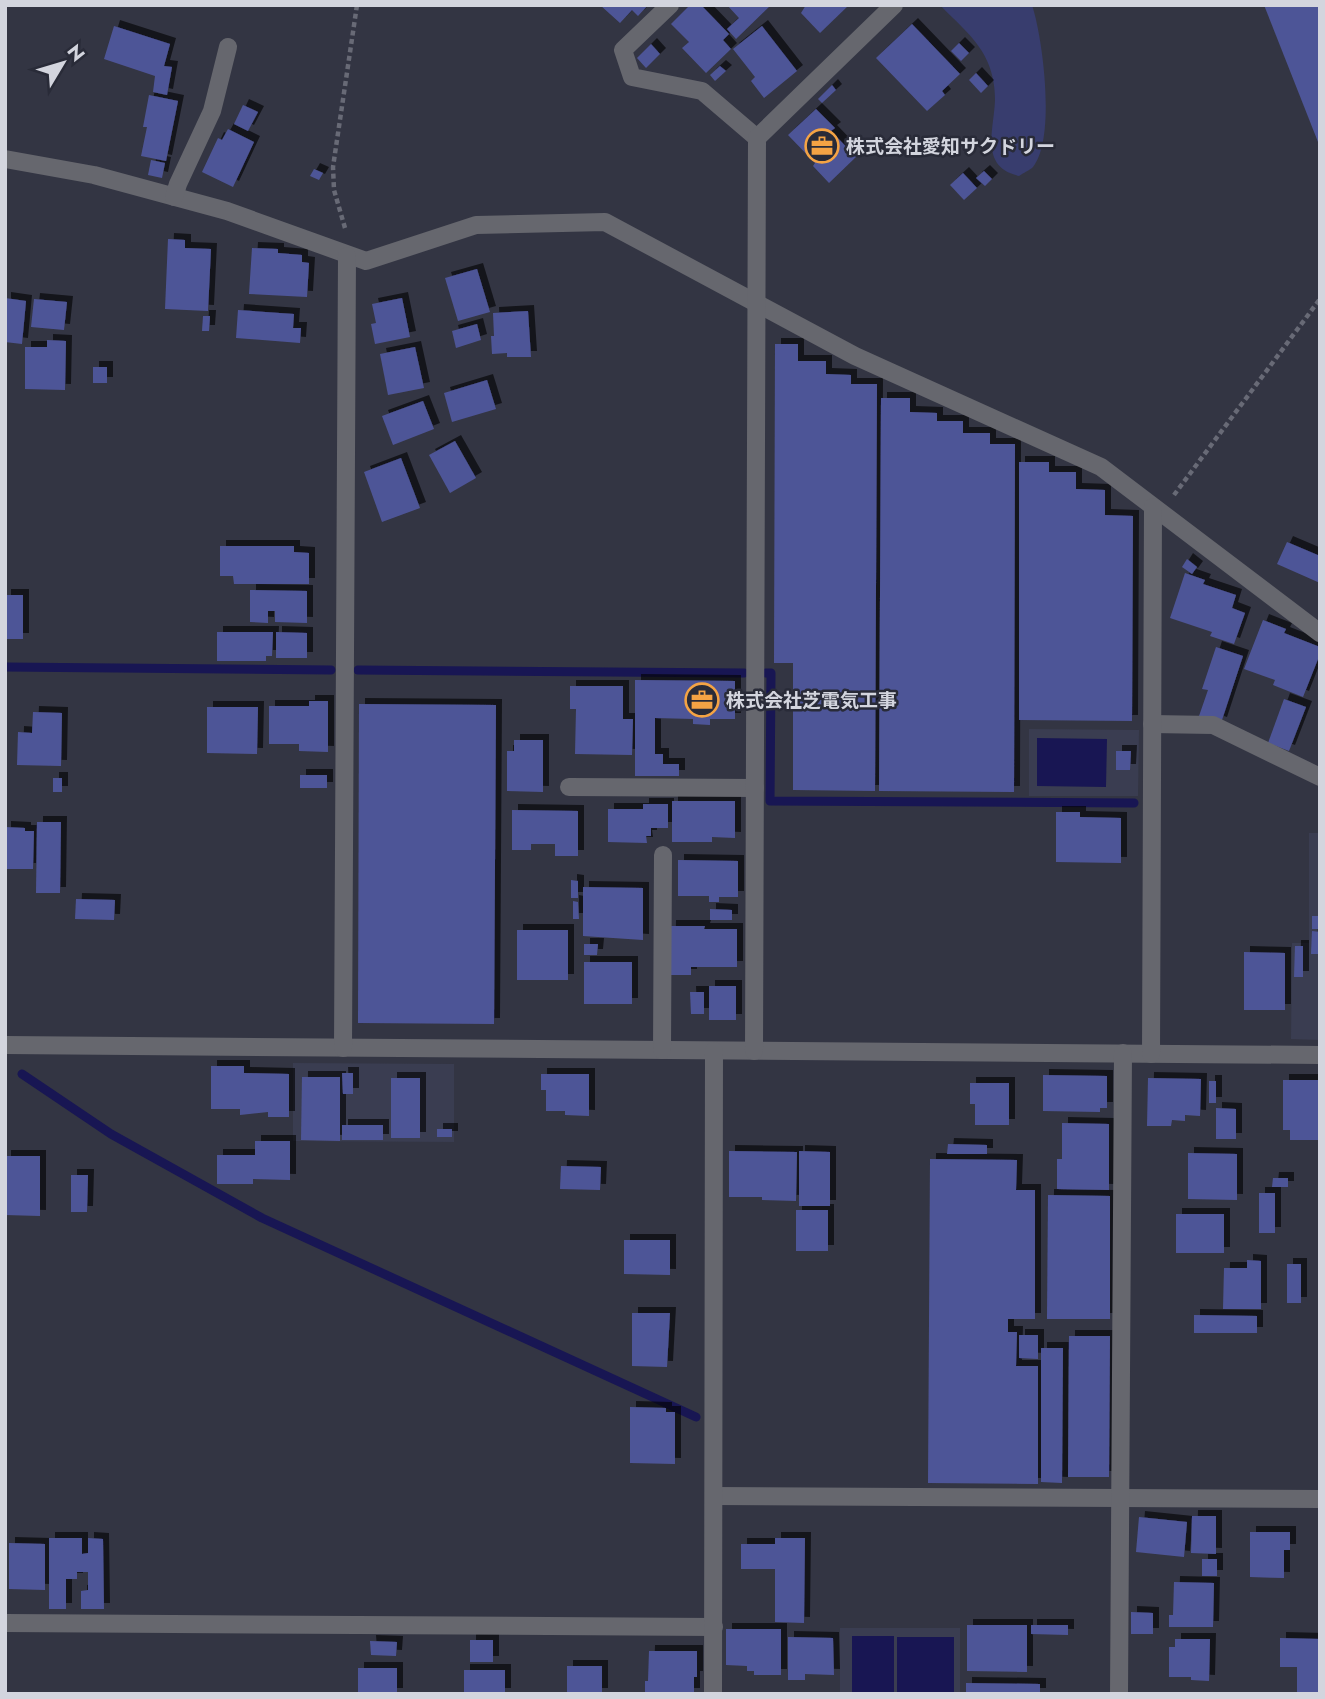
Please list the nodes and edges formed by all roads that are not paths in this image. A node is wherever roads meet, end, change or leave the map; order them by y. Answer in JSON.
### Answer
{"nodes":[{"id":1,"x":670,"y":5,"type":"edge"},
{"id":2,"x":894,"y":5,"type":"edge"},
{"id":3,"x":228,"y":47,"type":"dead end"},
{"id":4,"x":757,"y":138,"type":"junction"},
{"id":5,"x":5,"y":159,"type":"edge"},
{"id":6,"x":174,"y":197,"type":"junction"},
{"id":7,"x":346,"y":256,"type":"junction"},
{"id":8,"x":756,"y":303,"type":"junction"},
{"id":9,"x":1157,"y":510,"type":"junction"},
{"id":10,"x":1320,"y":633,"type":"edge"},
{"id":11,"x":1152,"y":724,"type":"junction"},
{"id":12,"x":1320,"y":777,"type":"edge"},
{"id":13,"x":569,"y":787,"type":"dead end"},
{"id":14,"x":755,"y":788,"type":"junction"},
{"id":15,"x":663,"y":855,"type":"dead end"},
{"id":16,"x":5,"y":1045,"type":"edge"},
{"id":17,"x":343,"y":1048,"type":"junction"},
{"id":18,"x":662,"y":1050,"type":"junction"},
{"id":19,"x":714,"y":1051,"type":"junction"},
{"id":20,"x":754,"y":1051,"type":"junction"},
{"id":21,"x":1123,"y":1053,"type":"junction"},
{"id":22,"x":1151,"y":1054,"type":"junction"},
{"id":23,"x":1320,"y":1055,"type":"edge"},
{"id":24,"x":714,"y":1496,"type":"junction"},
{"id":25,"x":1120,"y":1499,"type":"junction"},
{"id":26,"x":1320,"y":1499,"type":"edge"},
{"id":27,"x":5,"y":1623,"type":"edge"},
{"id":28,"x":714,"y":1627,"type":"junction"},
{"id":29,"x":713,"y":1694,"type":"edge"},
{"id":30,"x":1119,"y":1694,"type":"edge"}],
"edges":[{"from":1,"to":4,"type":"street"},
{"from":2,"to":4,"type":"street"},
{"from":3,"to":6,"type":"street"},
{"from":4,"to":8,"type":"street"},
{"from":5,"to":6,"type":"street"},
{"from":6,"to":7,"type":"street"},
{"from":7,"to":8,"type":"street"},
{"from":7,"to":17,"type":"street"},
{"from":8,"to":9,"type":"street"},
{"from":8,"to":14,"type":"street"},
{"from":9,"to":10,"type":"street"},
{"from":9,"to":11,"type":"street"},
{"from":11,"to":12,"type":"street"},
{"from":11,"to":22,"type":"street"},
{"from":13,"to":14,"type":"street"},
{"from":14,"to":20,"type":"street"},
{"from":15,"to":18,"type":"street"},
{"from":16,"to":17,"type":"street"},
{"from":17,"to":18,"type":"street"},
{"from":18,"to":19,"type":"street"},
{"from":19,"to":20,"type":"street"},
{"from":19,"to":24,"type":"street"},
{"from":20,"to":21,"type":"street"},
{"from":21,"to":22,"type":"street"},
{"from":21,"to":25,"type":"street"},
{"from":22,"to":23,"type":"street"},
{"from":24,"to":25,"type":"street"},
{"from":24,"to":28,"type":"street"},
{"from":25,"to":26,"type":"street"},
{"from":25,"to":30,"type":"street"},
{"from":27,"to":28,"type":"street"},
{"from":28,"to":29,"type":"street"}]}
